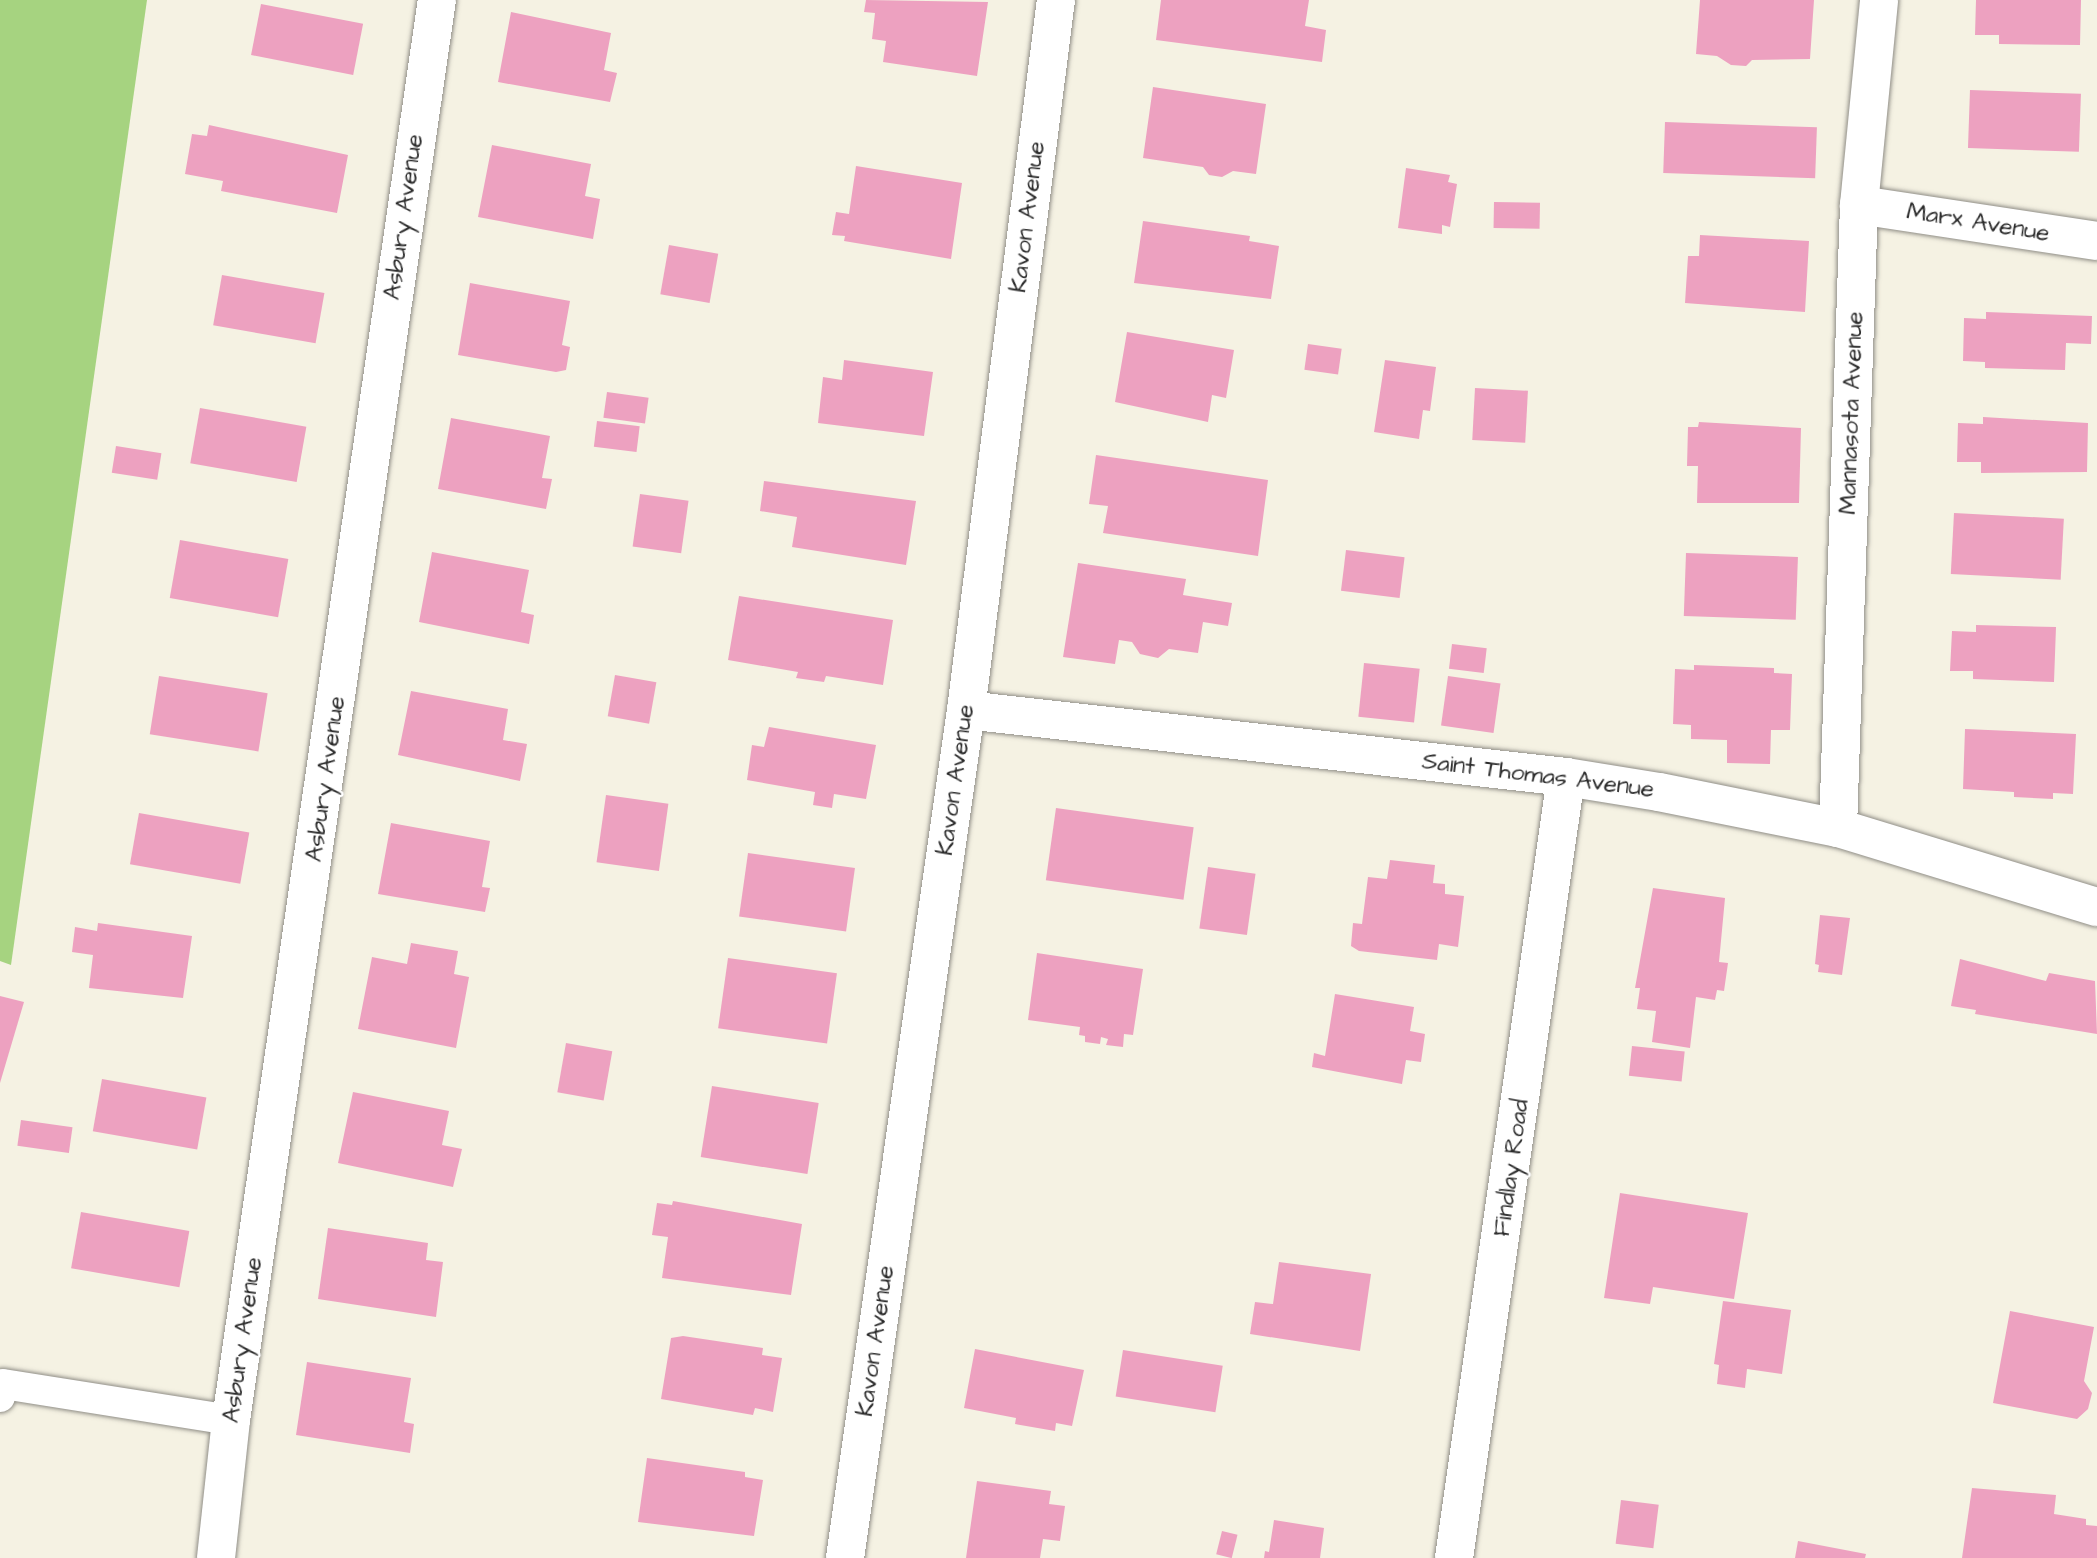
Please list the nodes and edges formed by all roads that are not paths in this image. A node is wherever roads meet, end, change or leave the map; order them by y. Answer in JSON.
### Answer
{"nodes":[{"id":1,"x":438,"y":0,"type":"edge"},
{"id":2,"x":1056,"y":0,"type":"edge"},
{"id":3,"x":1879,"y":0,"type":"edge"},
{"id":4,"x":1859,"y":205,"type":"junction"},
{"id":5,"x":2097,"y":241,"type":"edge"},
{"id":6,"x":966,"y":709,"type":"junction"},
{"id":7,"x":1566,"y":777,"type":"junction"},
{"id":8,"x":1839,"y":828,"type":"junction"},
{"id":9,"x":2097,"y":907,"type":"edge"},
{"id":10,"x":0,"y":1397,"type":"edge"},
{"id":11,"x":231,"y":1420,"type":"junction"},
{"id":12,"x":216,"y":1558,"type":"edge"},
{"id":13,"x":845,"y":1558,"type":"edge"},
{"id":14,"x":1454,"y":1558,"type":"edge"}],
"edges":[{"from":1,"to":11,"type":"street","name":"Asbury Avenue"},
{"from":2,"to":6,"type":"street","name":"Kavon Avenue"},
{"from":3,"to":4,"type":"street","name":"Mannasota Avenue"},
{"from":4,"to":5,"type":"street","name":"Marx Avenue"},
{"from":4,"to":8,"type":"street","name":"Mannasota Avenue"},
{"from":6,"to":7,"type":"street","name":"Saint Thomas Avenue"},
{"from":6,"to":13,"type":"street","name":"Kavon Avenue"},
{"from":7,"to":8,"type":"street","name":"Saint Thomas Avenue"},
{"from":7,"to":14,"type":"street","name":"Findlay Road"},
{"from":8,"to":9,"type":"street","name":"Saint Thomas Avenue"},
{"from":10,"to":11,"type":"lane"},
{"from":11,"to":12,"type":"street","name":"Asbury Avenue"}]}
